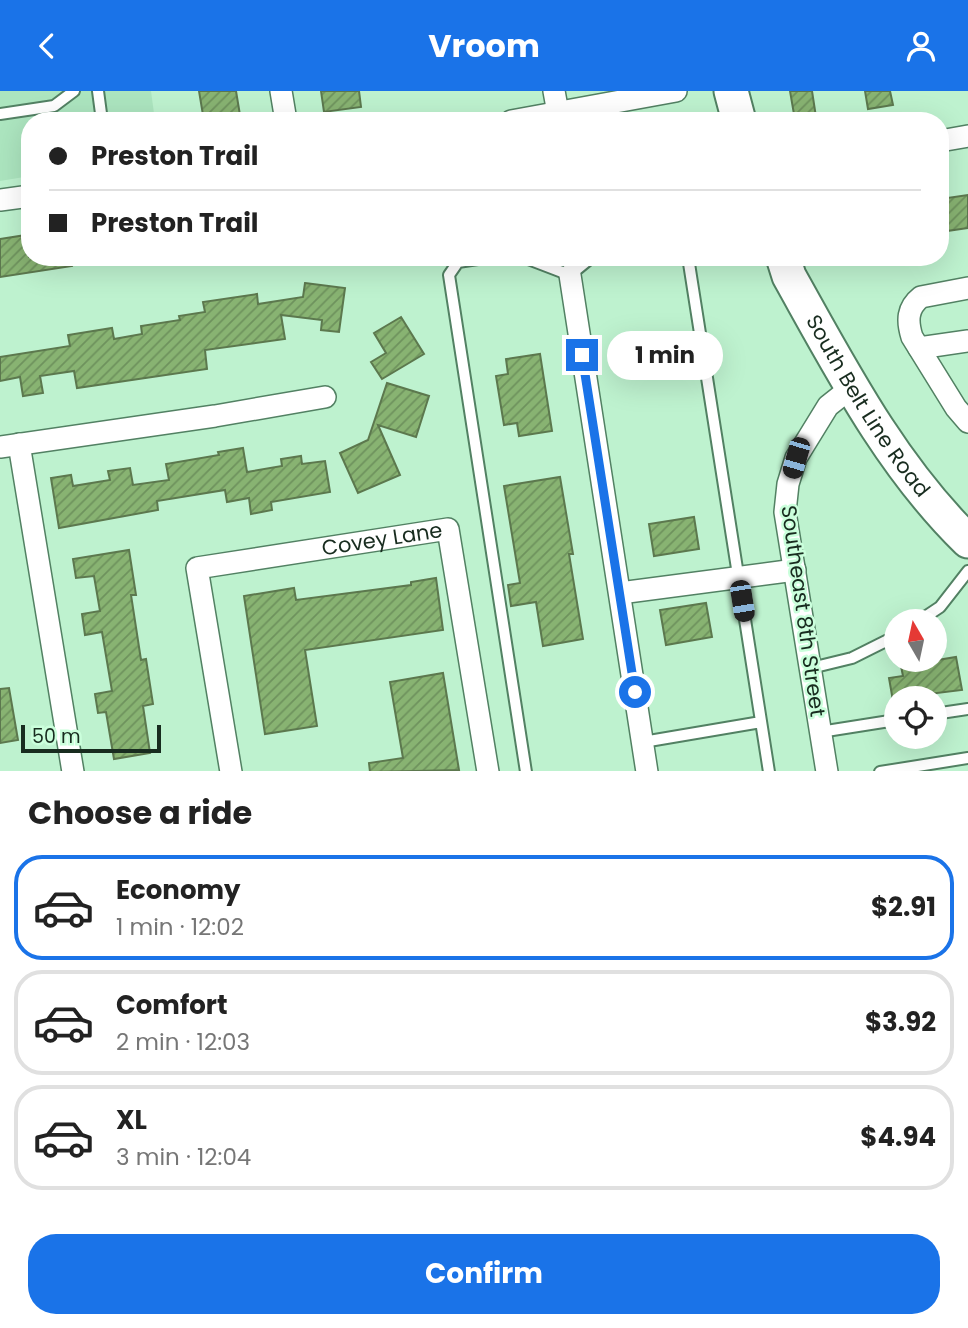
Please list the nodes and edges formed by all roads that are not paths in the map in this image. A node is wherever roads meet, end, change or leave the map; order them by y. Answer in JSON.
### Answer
{"nodes":[{"id":1,"x":74,"y":91,"type":"edge"},
{"id":2,"x":98,"y":91,"type":"edge"},
{"id":3,"x":281,"y":91,"type":"edge"},
{"id":4,"x":554,"y":91,"type":"edge"},
{"id":5,"x":676,"y":91,"type":"edge"},
{"id":6,"x":731,"y":91,"type":"edge"},
{"id":7,"x":102,"y":112,"type":"edge"},
{"id":8,"x":284,"y":112,"type":"edge"},
{"id":9,"x":558,"y":112,"type":"edge"},
{"id":10,"x":563,"y":112,"type":"edge"},
{"id":11,"x":737,"y":112,"type":"edge"},
{"id":12,"x":0,"y":114,"type":"edge"},
{"id":13,"x":968,"y":137,"type":"edge"},
{"id":14,"x":949,"y":140,"type":"edge"},
{"id":15,"x":21,"y":197,"type":"edge"},
{"id":16,"x":0,"y":200,"type":"edge"},
{"id":17,"x":456,"y":266,"type":"edge"},
{"id":18,"x":546,"y":266,"type":"edge"},
{"id":19,"x":581,"y":266,"type":"edge"},
{"id":20,"x":689,"y":266,"type":"edge"},
{"id":21,"x":786,"y":266,"type":"edge"},
{"id":22,"x":570,"y":275,"type":"junction"},
{"id":23,"x":968,"y":288,"type":"edge"},
{"id":24,"x":968,"y":341,"type":"edge"},
{"id":25,"x":919,"y":348,"type":"junction"},
{"id":26,"x":852,"y":387,"type":"junction"},
{"id":27,"x":325,"y":397,"type":"dead end"},
{"id":28,"x":964,"y":411,"type":"edge"},
{"id":29,"x":10,"y":446,"type":"edge"},
{"id":30,"x":968,"y":541,"type":"edge"},
{"id":31,"x":794,"y":570,"type":"junction"},
{"id":32,"x":968,"y":571,"type":"edge"},
{"id":33,"x":738,"y":577,"type":"junction"},
{"id":34,"x":620,"y":593,"type":"junction"},
{"id":35,"x":937,"y":609,"type":"edge"},
{"id":36,"x":884,"y":642,"type":"edge"},
{"id":37,"x":811,"y":668,"type":"junction"},
{"id":38,"x":968,"y":709,"type":"edge"},
{"id":39,"x":947,"y":713,"type":"edge"},
{"id":40,"x":761,"y":722,"type":"junction"},
{"id":41,"x":884,"y":722,"type":"edge"},
{"id":42,"x":820,"y":732,"type":"junction"},
{"id":43,"x":643,"y":742,"type":"junction"},
{"id":44,"x":968,"y":758,"type":"edge"},
{"id":45,"x":72,"y":771,"type":"edge"},
{"id":46,"x":232,"y":771,"type":"edge"},
{"id":47,"x":488,"y":771,"type":"edge"},
{"id":48,"x":526,"y":771,"type":"edge"},
{"id":49,"x":647,"y":771,"type":"edge"},
{"id":50,"x":769,"y":771,"type":"edge"},
{"id":51,"x":827,"y":771,"type":"edge"},
{"id":52,"x":886,"y":771,"type":"edge"}],
"edges":[{"from":1,"to":12,"type":"lane"},
{"from":2,"to":7,"type":"lane"},
{"from":3,"to":8,"type":"street"},
{"from":4,"to":9,"type":"street"},
{"from":5,"to":10,"type":"street"},
{"from":6,"to":11,"type":"main road"},
{"from":13,"to":14,"type":"street"},
{"from":15,"to":16,"type":"street"},
{"from":17,"to":48,"type":"lane"},
{"from":18,"to":22,"type":"lane"},
{"from":19,"to":22,"type":"lane"},
{"from":20,"to":33,"type":"lane"},
{"from":21,"to":26,"type":"main road","name":"South Belt Line Road"},
{"from":22,"to":34,"type":"street"},
{"from":23,"to":25,"type":"street"},
{"from":24,"to":25,"type":"street"},
{"from":25,"to":28,"type":"street"},
{"from":26,"to":30,"type":"main road","name":"South Belt Line Road"},
{"from":26,"to":31,"type":"street","name":"Southeast 8th Street"},
{"from":27,"to":29,"type":"street"},
{"from":29,"to":45,"type":"street"},
{"from":31,"to":33,"type":"street"},
{"from":31,"to":37,"type":"street","name":"Southeast 8th Street"},
{"from":32,"to":35,"type":"lane"},
{"from":33,"to":34,"type":"street"},
{"from":33,"to":40,"type":"lane"},
{"from":34,"to":43,"type":"street"},
{"from":36,"to":37,"type":"lane"},
{"from":37,"to":42,"type":"street","name":"Southeast 8th Street"},
{"from":38,"to":39,"type":"lane"},
{"from":40,"to":43,"type":"lane"},
{"from":40,"to":50,"type":"lane"},
{"from":41,"to":42,"type":"lane"},
{"from":42,"to":51,"type":"street","name":"Southeast 8th Street"},
{"from":43,"to":49,"type":"street"},
{"from":44,"to":52,"type":"lane"},
{"from":46,"to":47,"type":"street","name":"Covey Lane"}]}
